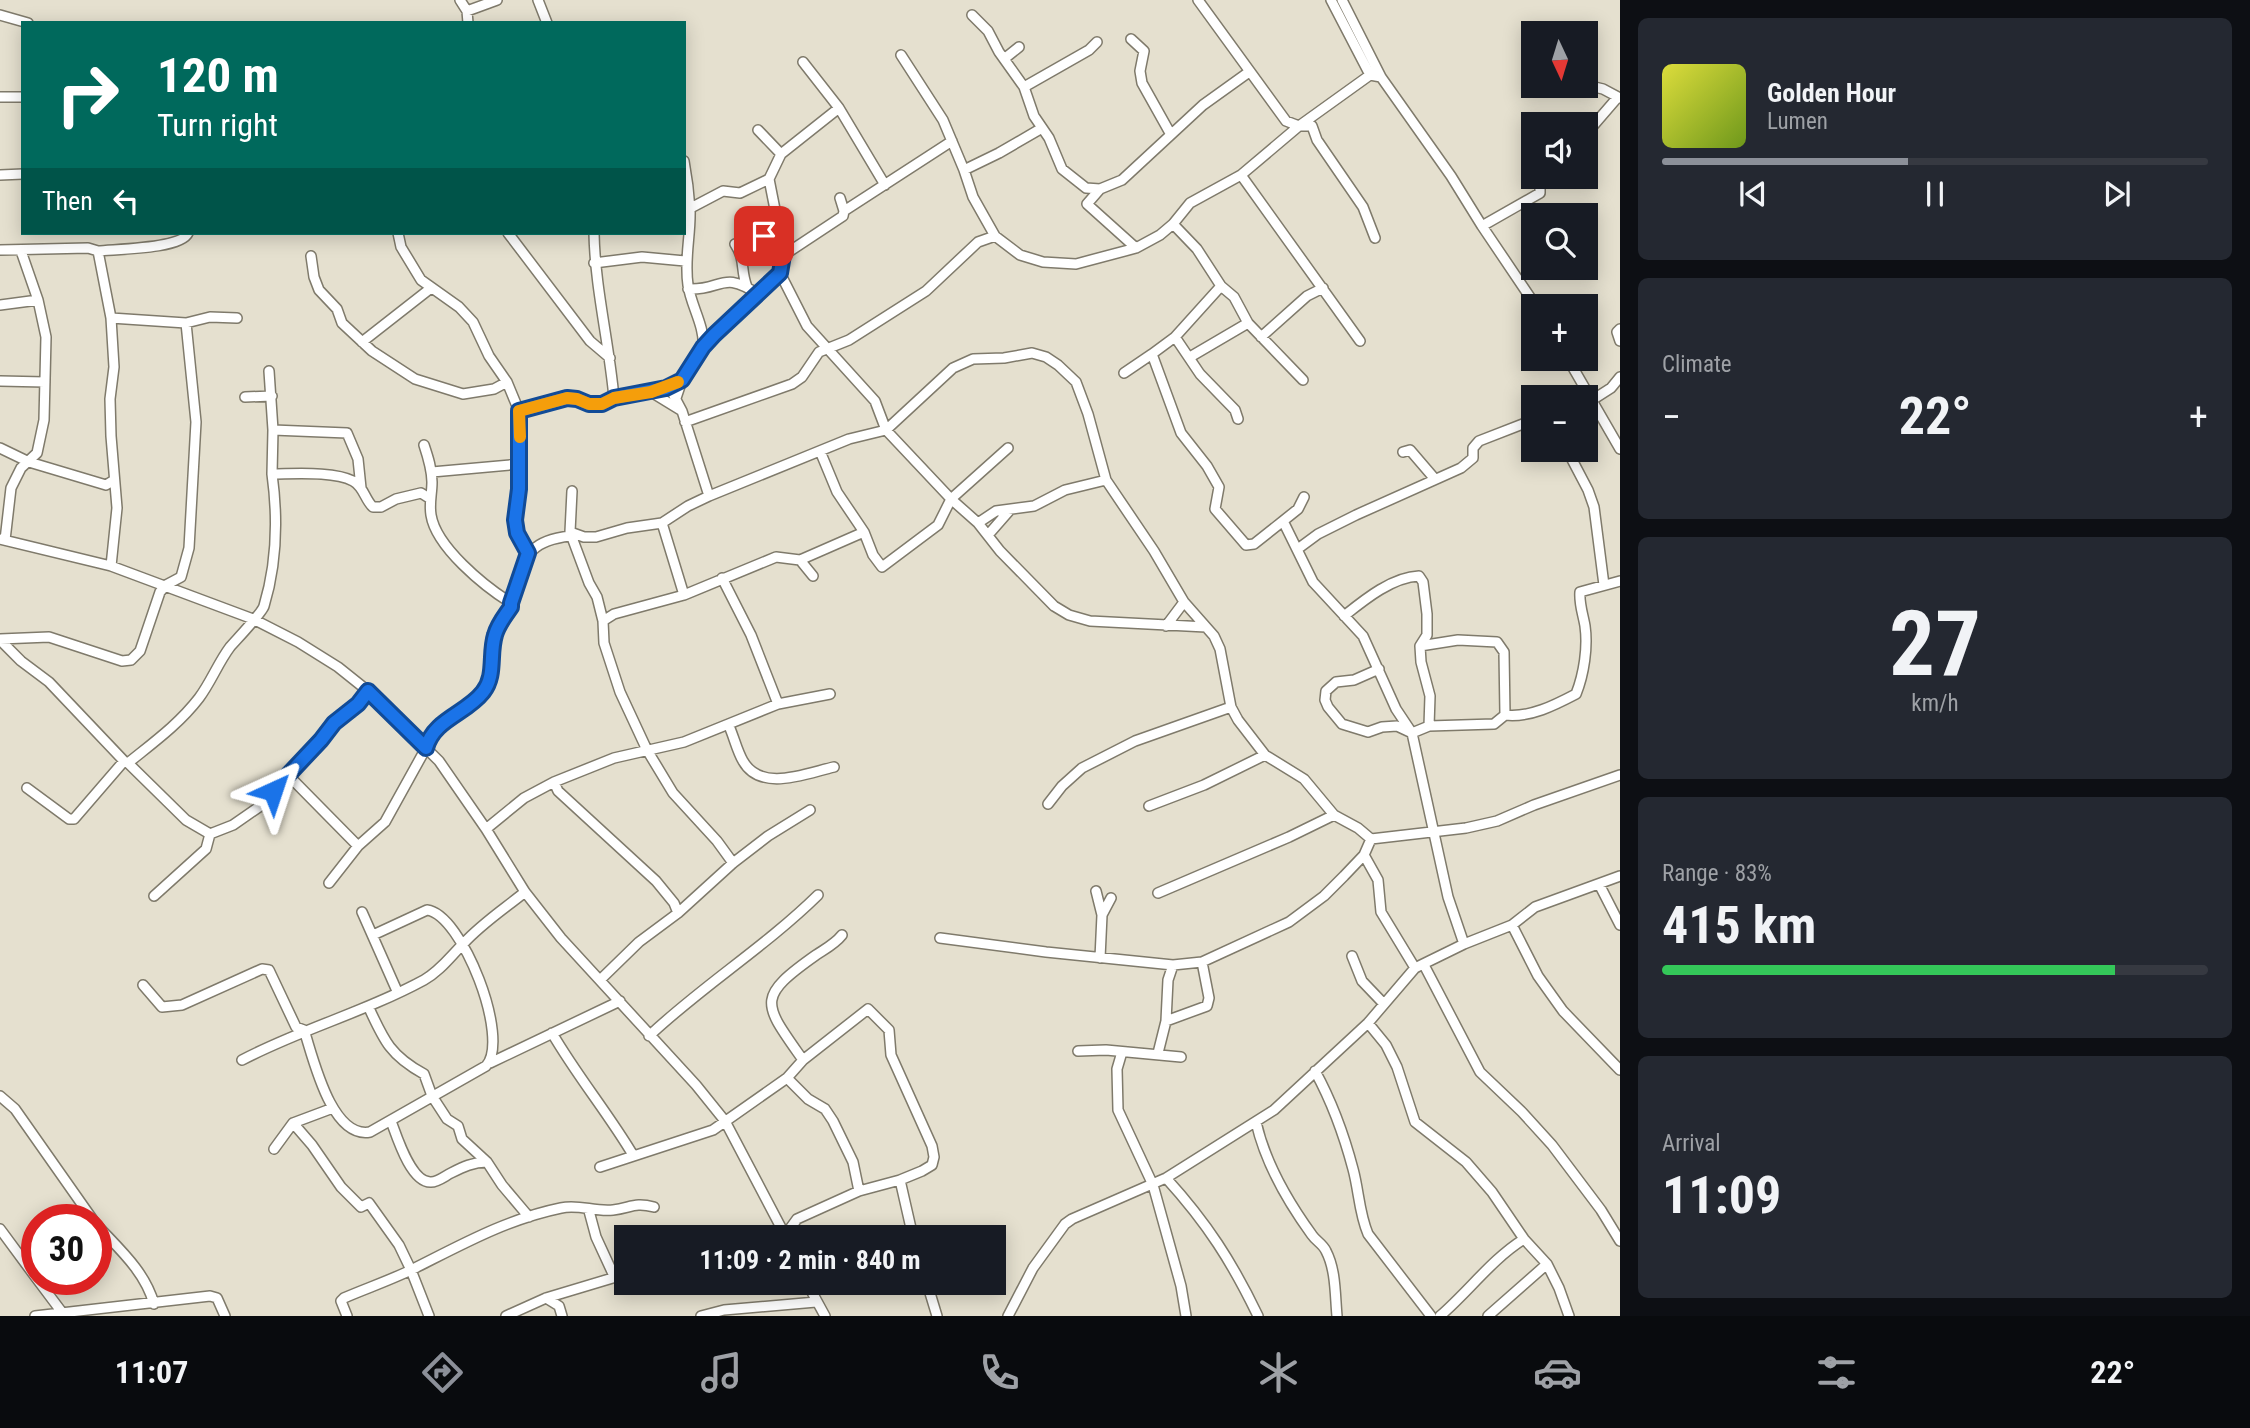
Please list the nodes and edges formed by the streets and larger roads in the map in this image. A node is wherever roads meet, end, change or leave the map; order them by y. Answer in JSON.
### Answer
{"nodes":[{"id":1,"x":460,"y":0,"type":"edge"},
{"id":2,"x":497,"y":0,"type":"edge"},
{"id":3,"x":538,"y":0,"type":"edge"},
{"id":4,"x":1198,"y":0,"type":"edge"},
{"id":5,"x":1331,"y":0,"type":"edge"},
{"id":6,"x":1342,"y":0,"type":"edge"},
{"id":7,"x":467,"y":11,"type":"junction"},
{"id":8,"x":0,"y":15,"type":"edge"},
{"id":9,"x":972,"y":15,"type":"dead end"},
{"id":10,"x":21,"y":21,"type":"edge"},
{"id":11,"x":468,"y":21,"type":"edge"},
{"id":12,"x":546,"y":21,"type":"edge"},
{"id":13,"x":1131,"y":39,"type":"dead end"},
{"id":14,"x":1097,"y":42,"type":"dead end"},
{"id":15,"x":1019,"y":47,"type":"dead end"},
{"id":16,"x":901,"y":55,"type":"dead end"},
{"id":17,"x":1004,"y":59,"type":"junction"},
{"id":18,"x":803,"y":62,"type":"dead end"},
{"id":19,"x":1249,"y":72,"type":"junction"},
{"id":20,"x":1370,"y":75,"type":"junction"},
{"id":21,"x":1381,"y":77,"type":"junction"},
{"id":22,"x":1024,"y":87,"type":"junction"},
{"id":23,"x":1598,"y":88,"type":"edge"},
{"id":24,"x":0,"y":97,"type":"edge"},
{"id":25,"x":21,"y":97,"type":"edge"},
{"id":26,"x":1619,"y":97,"type":"edge"},
{"id":27,"x":839,"y":108,"type":"junction"},
{"id":28,"x":1598,"y":121,"type":"edge"},
{"id":29,"x":1299,"y":126,"type":"junction"},
{"id":30,"x":1042,"y":128,"type":"junction"},
{"id":31,"x":758,"y":130,"type":"dead end"},
{"id":32,"x":1170,"y":133,"type":"junction"},
{"id":33,"x":952,"y":141,"type":"junction"},
{"id":34,"x":781,"y":154,"type":"junction"},
{"id":35,"x":964,"y":170,"type":"junction"},
{"id":36,"x":21,"y":174,"type":"edge"},
{"id":37,"x":0,"y":175,"type":"edge"},
{"id":38,"x":1241,"y":175,"type":"junction"},
{"id":39,"x":769,"y":178,"type":"junction"},
{"id":40,"x":885,"y":184,"type":"junction"},
{"id":41,"x":1100,"y":189,"type":"junction"},
{"id":42,"x":1540,"y":189,"type":"edge"},
{"id":43,"x":840,"y":198,"type":"dead end"},
{"id":44,"x":687,"y":211,"type":"edge"},
{"id":45,"x":844,"y":211,"type":"junction"},
{"id":46,"x":1173,"y":224,"type":"junction"},
{"id":47,"x":1482,"y":226,"type":"junction"},
{"id":48,"x":187,"y":235,"type":"edge"},
{"id":49,"x":398,"y":235,"type":"edge"},
{"id":50,"x":510,"y":235,"type":"edge"},
{"id":51,"x":593,"y":235,"type":"edge"},
{"id":52,"x":764,"y":236,"type":"dead end"},
{"id":53,"x":995,"y":236,"type":"junction"},
{"id":54,"x":1375,"y":238,"type":"dead end"},
{"id":55,"x":735,"y":244,"type":"dead end"},
{"id":56,"x":1136,"y":248,"type":"junction"},
{"id":57,"x":0,"y":250,"type":"edge"},
{"id":58,"x":22,"y":251,"type":"junction"},
{"id":59,"x":98,"y":251,"type":"junction"},
{"id":60,"x":783,"y":255,"type":"junction"},
{"id":61,"x":311,"y":256,"type":"dead end"},
{"id":62,"x":685,"y":261,"type":"junction"},
{"id":63,"x":594,"y":263,"type":"junction"},
{"id":64,"x":780,"y":273,"type":"junction"},
{"id":65,"x":1222,"y":286,"type":"junction"},
{"id":66,"x":747,"y":287,"type":"junction"},
{"id":67,"x":1323,"y":288,"type":"junction"},
{"id":68,"x":431,"y":289,"type":"junction"},
{"id":69,"x":688,"y":289,"type":"junction"},
{"id":70,"x":1528,"y":294,"type":"edge"},
{"id":71,"x":759,"y":295,"type":"junction"},
{"id":72,"x":38,"y":300,"type":"junction"},
{"id":73,"x":0,"y":305,"type":"edge"},
{"id":74,"x":111,"y":318,"type":"junction"},
{"id":75,"x":237,"y":318,"type":"dead end"},
{"id":76,"x":186,"y":323,"type":"junction"},
{"id":77,"x":1248,"y":323,"type":"junction"},
{"id":78,"x":1620,"y":329,"type":"edge"},
{"id":79,"x":709,"y":334,"type":"junction"},
{"id":80,"x":1175,"y":337,"type":"junction"},
{"id":81,"x":1261,"y":337,"type":"junction"},
{"id":82,"x":1360,"y":341,"type":"dead end"},
{"id":83,"x":1620,"y":341,"type":"edge"},
{"id":84,"x":362,"y":342,"type":"junction"},
{"id":85,"x":827,"y":349,"type":"junction"},
{"id":86,"x":1152,"y":354,"type":"junction"},
{"id":87,"x":1190,"y":357,"type":"junction"},
{"id":88,"x":610,"y":358,"type":"junction"},
{"id":89,"x":270,"y":371,"type":"dead end"},
{"id":90,"x":1124,"y":373,"type":"dead end"},
{"id":91,"x":1620,"y":377,"type":"edge"},
{"id":92,"x":682,"y":380,"type":"junction"},
{"id":93,"x":1303,"y":380,"type":"dead end"},
{"id":94,"x":0,"y":381,"type":"edge"},
{"id":95,"x":45,"y":382,"type":"junction"},
{"id":96,"x":507,"y":382,"type":"junction"},
{"id":97,"x":666,"y":388,"type":"junction"},
{"id":98,"x":651,"y":392,"type":"junction"},
{"id":99,"x":272,"y":396,"type":"junction"},
{"id":100,"x":1598,"y":396,"type":"edge"},
{"id":101,"x":245,"y":397,"type":"dead end"},
{"id":102,"x":614,"y":398,"type":"junction"},
{"id":103,"x":676,"y":398,"type":"junction"},
{"id":104,"x":519,"y":411,"type":"junction"},
{"id":105,"x":682,"y":411,"type":"junction"},
{"id":106,"x":1598,"y":416,"type":"edge"},
{"id":107,"x":1238,"y":419,"type":"dead end"},
{"id":108,"x":685,"y":422,"type":"junction"},
{"id":109,"x":1521,"y":425,"type":"edge"},
{"id":110,"x":886,"y":429,"type":"junction"},
{"id":111,"x":272,"y":430,"type":"junction"},
{"id":112,"x":424,"y":445,"type":"dead end"},
{"id":113,"x":0,"y":448,"type":"edge"},
{"id":114,"x":1008,"y":449,"type":"dead end"},
{"id":115,"x":1620,"y":449,"type":"edge"},
{"id":116,"x":820,"y":451,"type":"junction"},
{"id":117,"x":1403,"y":452,"type":"dead end"},
{"id":118,"x":29,"y":462,"type":"junction"},
{"id":119,"x":1573,"y":462,"type":"edge"},
{"id":120,"x":520,"y":464,"type":"junction"},
{"id":121,"x":432,"y":472,"type":"junction"},
{"id":122,"x":272,"y":474,"type":"junction"},
{"id":123,"x":1434,"y":478,"type":"junction"},
{"id":124,"x":114,"y":480,"type":"junction"},
{"id":125,"x":1106,"y":480,"type":"junction"},
{"id":126,"x":361,"y":488,"type":"junction"},
{"id":127,"x":572,"y":491,"type":"dead end"},
{"id":128,"x":709,"y":496,"type":"junction"},
{"id":129,"x":1304,"y":496,"type":"dead end"},
{"id":130,"x":429,"y":498,"type":"junction"},
{"id":131,"x":951,"y":499,"type":"junction"},
{"id":132,"x":1009,"y":511,"type":"junction"},
{"id":133,"x":1283,"y":521,"type":"junction"},
{"id":134,"x":662,"y":523,"type":"junction"},
{"id":135,"x":978,"y":523,"type":"junction"},
{"id":136,"x":864,"y":532,"type":"junction"},
{"id":137,"x":570,"y":533,"type":"junction"},
{"id":138,"x":988,"y":535,"type":"junction"},
{"id":139,"x":3,"y":539,"type":"edge"},
{"id":140,"x":1299,"y":548,"type":"junction"},
{"id":141,"x":528,"y":553,"type":"junction"},
{"id":142,"x":800,"y":560,"type":"junction"},
{"id":143,"x":111,"y":566,"type":"junction"},
{"id":144,"x":813,"y":576,"type":"dead end"},
{"id":145,"x":722,"y":578,"type":"junction"},
{"id":146,"x":1620,"y":581,"type":"edge"},
{"id":147,"x":166,"y":585,"type":"junction"},
{"id":148,"x":1604,"y":585,"type":"junction"},
{"id":149,"x":684,"y":595,"type":"junction"},
{"id":150,"x":1184,"y":602,"type":"junction"},
{"id":151,"x":511,"y":603,"type":"junction"},
{"id":152,"x":1344,"y":616,"type":"junction"},
{"id":153,"x":253,"y":619,"type":"junction"},
{"id":154,"x":603,"y":621,"type":"junction"},
{"id":155,"x":1167,"y":626,"type":"junction"},
{"id":156,"x":1206,"y":627,"type":"junction"},
{"id":157,"x":0,"y":640,"type":"edge"},
{"id":158,"x":1420,"y":646,"type":"junction"},
{"id":159,"x":1380,"y":669,"type":"junction"},
{"id":160,"x":368,"y":691,"type":"junction"},
{"id":161,"x":830,"y":694,"type":"dead end"},
{"id":162,"x":778,"y":704,"type":"junction"},
{"id":163,"x":1231,"y":707,"type":"junction"},
{"id":164,"x":1505,"y":715,"type":"junction"},
{"id":165,"x":729,"y":726,"type":"junction"},
{"id":166,"x":1429,"y":726,"type":"junction"},
{"id":167,"x":1412,"y":733,"type":"junction"},
{"id":168,"x":426,"y":748,"type":"junction"},
{"id":169,"x":647,"y":750,"type":"junction"},
{"id":170,"x":1265,"y":755,"type":"junction"},
{"id":171,"x":126,"y":762,"type":"junction"},
{"id":172,"x":834,"y":767,"type":"dead end"},
{"id":173,"x":287,"y":774,"type":"junction"},
{"id":174,"x":1620,"y":775,"type":"edge"},
{"id":175,"x":554,"y":782,"type":"junction"},
{"id":176,"x":27,"y":788,"type":"dead end"},
{"id":177,"x":1048,"y":804,"type":"dead end"},
{"id":178,"x":1149,"y":806,"type":"dead end"},
{"id":179,"x":810,"y":810,"type":"dead end"},
{"id":180,"x":1334,"y":815,"type":"junction"},
{"id":181,"x":486,"y":829,"type":"junction"},
{"id":182,"x":1433,"y":832,"type":"junction"},
{"id":183,"x":210,"y":834,"type":"junction"},
{"id":184,"x":1371,"y":838,"type":"junction"},
{"id":185,"x":358,"y":846,"type":"junction"},
{"id":186,"x":1364,"y":855,"type":"junction"},
{"id":187,"x":733,"y":863,"type":"junction"},
{"id":188,"x":1620,"y":876,"type":"edge"},
{"id":189,"x":329,"y":883,"type":"dead end"},
{"id":190,"x":1599,"y":884,"type":"junction"},
{"id":191,"x":1096,"y":891,"type":"dead end"},
{"id":192,"x":525,"y":892,"type":"junction"},
{"id":193,"x":1158,"y":893,"type":"dead end"},
{"id":194,"x":818,"y":895,"type":"dead end"},
{"id":195,"x":154,"y":896,"type":"dead end"},
{"id":196,"x":1111,"y":898,"type":"dead end"},
{"id":197,"x":362,"y":912,"type":"dead end"},
{"id":198,"x":678,"y":913,"type":"junction"},
{"id":199,"x":1102,"y":915,"type":"junction"},
{"id":200,"x":1512,"y":925,"type":"junction"},
{"id":201,"x":1620,"y":925,"type":"edge"},
{"id":202,"x":373,"y":935,"type":"junction"},
{"id":203,"x":842,"y":935,"type":"dead end"},
{"id":204,"x":940,"y":938,"type":"dead end"},
{"id":205,"x":463,"y":943,"type":"junction"},
{"id":206,"x":1464,"y":944,"type":"junction"},
{"id":207,"x":1352,"y":956,"type":"dead end"},
{"id":208,"x":1100,"y":958,"type":"junction"},
{"id":209,"x":1202,"y":962,"type":"junction"},
{"id":210,"x":1173,"y":965,"type":"junction"},
{"id":211,"x":1420,"y":967,"type":"junction"},
{"id":212,"x":600,"y":980,"type":"junction"},
{"id":213,"x":142,"y":985,"type":"dead end"},
{"id":214,"x":397,"y":991,"type":"junction"},
{"id":215,"x":620,"y":1001,"type":"junction"},
{"id":216,"x":1384,"y":1004,"type":"junction"},
{"id":217,"x":369,"y":1007,"type":"junction"},
{"id":218,"x":1166,"y":1021,"type":"junction"},
{"id":219,"x":1368,"y":1023,"type":"junction"},
{"id":220,"x":304,"y":1030,"type":"junction"},
{"id":221,"x":552,"y":1034,"type":"junction"},
{"id":222,"x":649,"y":1036,"type":"junction"},
{"id":223,"x":1078,"y":1051,"type":"dead end"},
{"id":224,"x":1122,"y":1052,"type":"junction"},
{"id":225,"x":1158,"y":1053,"type":"junction"},
{"id":226,"x":1181,"y":1057,"type":"dead end"},
{"id":227,"x":242,"y":1060,"type":"dead end"},
{"id":228,"x":803,"y":1060,"type":"junction"},
{"id":229,"x":490,"y":1063,"type":"junction"},
{"id":230,"x":1620,"y":1070,"type":"edge"},
{"id":231,"x":1315,"y":1071,"type":"junction"},
{"id":232,"x":787,"y":1078,"type":"junction"},
{"id":233,"x":0,"y":1096,"type":"edge"},
{"id":234,"x":432,"y":1096,"type":"junction"},
{"id":235,"x":333,"y":1108,"type":"junction"},
{"id":236,"x":391,"y":1121,"type":"junction"},
{"id":237,"x":725,"y":1121,"type":"junction"},
{"id":238,"x":1256,"y":1122,"type":"junction"},
{"id":239,"x":293,"y":1123,"type":"junction"},
{"id":240,"x":275,"y":1149,"type":"dead end"},
{"id":241,"x":633,"y":1155,"type":"junction"},
{"id":242,"x":487,"y":1162,"type":"junction"},
{"id":243,"x":600,"y":1167,"type":"dead end"},
{"id":244,"x":1166,"y":1178,"type":"junction"},
{"id":245,"x":900,"y":1180,"type":"junction"},
{"id":246,"x":1153,"y":1185,"type":"junction"},
{"id":247,"x":859,"y":1191,"type":"junction"},
{"id":248,"x":82,"y":1204,"type":"edge"},
{"id":249,"x":654,"y":1207,"type":"dead end"},
{"id":250,"x":589,"y":1210,"type":"junction"},
{"id":251,"x":529,"y":1217,"type":"junction"},
{"id":252,"x":779,"y":1225,"type":"edge"},
{"id":253,"x":793,"y":1225,"type":"edge"},
{"id":254,"x":910,"y":1225,"type":"edge"},
{"id":255,"x":0,"y":1228,"type":"edge"},
{"id":256,"x":1524,"y":1239,"type":"junction"},
{"id":257,"x":112,"y":1241,"type":"edge"},
{"id":258,"x":1620,"y":1241,"type":"edge"},
{"id":259,"x":21,"y":1257,"type":"edge"},
{"id":260,"x":1547,"y":1264,"type":"junction"},
{"id":261,"x":411,"y":1270,"type":"junction"},
{"id":262,"x":614,"y":1276,"type":"joint"},
{"id":263,"x":49,"y":1295,"type":"edge"},
{"id":264,"x":813,"y":1295,"type":"edge"},
{"id":265,"x":931,"y":1295,"type":"edge"},
{"id":266,"x":546,"y":1298,"type":"junction"},
{"id":267,"x":816,"y":1302,"type":"junction"},
{"id":268,"x":154,"y":1304,"type":"junction"},
{"id":269,"x":61,"y":1311,"type":"junction"},
{"id":270,"x":517,"y":1314,"type":"edge"},
{"id":271,"x":35,"y":1316,"type":"edge"},
{"id":272,"x":225,"y":1316,"type":"edge"},
{"id":273,"x":347,"y":1316,"type":"edge"},
{"id":274,"x":429,"y":1316,"type":"edge"},
{"id":275,"x":506,"y":1316,"type":"edge"},
{"id":276,"x":562,"y":1316,"type":"edge"},
{"id":277,"x":701,"y":1316,"type":"edge"},
{"id":278,"x":825,"y":1316,"type":"edge"},
{"id":279,"x":937,"y":1316,"type":"edge"},
{"id":280,"x":1008,"y":1316,"type":"edge"},
{"id":281,"x":1186,"y":1316,"type":"edge"},
{"id":282,"x":1258,"y":1316,"type":"edge"},
{"id":283,"x":1337,"y":1316,"type":"edge"},
{"id":284,"x":1431,"y":1316,"type":"edge"},
{"id":285,"x":1440,"y":1316,"type":"edge"},
{"id":286,"x":1488,"y":1316,"type":"edge"},
{"id":287,"x":1569,"y":1316,"type":"edge"}],
"edges":[{"from":1,"to":7,"type":"street"},
{"from":2,"to":7,"type":"street"},
{"from":3,"to":12,"type":"street"},
{"from":4,"to":19,"type":"street"},
{"from":5,"to":20,"type":"street"},
{"from":6,"to":21,"type":"street"},
{"from":7,"to":11,"type":"street"},
{"from":8,"to":10,"type":"street"},
{"from":9,"to":17,"type":"street"},
{"from":13,"to":32,"type":"street"},
{"from":14,"to":22,"type":"street"},
{"from":15,"to":17,"type":"street"},
{"from":16,"to":33,"type":"street"},
{"from":17,"to":22,"type":"street"},
{"from":18,"to":27,"type":"street"},
{"from":19,"to":29,"type":"street"},
{"from":19,"to":32,"type":"street"},
{"from":20,"to":21,"type":"street"},
{"from":20,"to":29,"type":"street"},
{"from":21,"to":47,"type":"street"},
{"from":22,"to":30,"type":"street"},
{"from":23,"to":26,"type":"street"},
{"from":24,"to":25,"type":"street"},
{"from":26,"to":28,"type":"street"},
{"from":27,"to":34,"type":"street"},
{"from":27,"to":40,"type":"street"},
{"from":29,"to":38,"type":"street"},
{"from":29,"to":54,"type":"street"},
{"from":30,"to":35,"type":"street"},
{"from":30,"to":41,"type":"street"},
{"from":31,"to":34,"type":"street"},
{"from":32,"to":41,"type":"street"},
{"from":33,"to":35,"type":"street"},
{"from":33,"to":40,"type":"street"},
{"from":34,"to":39,"type":"street"},
{"from":35,"to":53,"type":"street"},
{"from":36,"to":37,"type":"street"},
{"from":38,"to":46,"type":"street"},
{"from":38,"to":67,"type":"street"},
{"from":39,"to":44,"type":"street"},
{"from":39,"to":60,"type":"street"},
{"from":40,"to":45,"type":"street"},
{"from":41,"to":56,"type":"street"},
{"from":42,"to":47,"type":"street"},
{"from":43,"to":45,"type":"street"},
{"from":44,"to":62,"type":"street"},
{"from":45,"to":60,"type":"street"},
{"from":46,"to":56,"type":"street"},
{"from":46,"to":65,"type":"street"},
{"from":47,"to":70,"type":"street"},
{"from":48,"to":59,"type":"street"},
{"from":49,"to":68,"type":"street"},
{"from":50,"to":88,"type":"street"},
{"from":51,"to":63,"type":"street"},
{"from":52,"to":60,"type":"street"},
{"from":53,"to":56,"type":"street"},
{"from":53,"to":85,"type":"street"},
{"from":55,"to":66,"type":"street"},
{"from":57,"to":58,"type":"street"},
{"from":58,"to":59,"type":"street"},
{"from":58,"to":72,"type":"street"},
{"from":59,"to":74,"type":"street"},
{"from":60,"to":64,"type":"street"},
{"from":61,"to":84,"type":"street"},
{"from":62,"to":63,"type":"street"},
{"from":62,"to":69,"type":"street"},
{"from":63,"to":88,"type":"street"},
{"from":64,"to":71,"type":"street"},
{"from":64,"to":85,"type":"street"},
{"from":65,"to":77,"type":"street"},
{"from":65,"to":80,"type":"street"},
{"from":66,"to":69,"type":"street"},
{"from":66,"to":71,"type":"street"},
{"from":67,"to":81,"type":"street"},
{"from":67,"to":82,"type":"street"},
{"from":68,"to":84,"type":"street"},
{"from":68,"to":96,"type":"street"},
{"from":69,"to":79,"type":"street"},
{"from":71,"to":79,"type":"street"},
{"from":72,"to":73,"type":"street"},
{"from":72,"to":95,"type":"street"},
{"from":74,"to":76,"type":"street"},
{"from":74,"to":124,"type":"street"},
{"from":75,"to":76,"type":"street"},
{"from":76,"to":147,"type":"street"},
{"from":77,"to":81,"type":"street"},
{"from":77,"to":87,"type":"street"},
{"from":78,"to":83,"type":"street"},
{"from":79,"to":92,"type":"street"},
{"from":80,"to":86,"type":"street"},
{"from":80,"to":87,"type":"street"},
{"from":81,"to":93,"type":"street"},
{"from":84,"to":96,"type":"street"},
{"from":85,"to":108,"type":"street"},
{"from":85,"to":110,"type":"street"},
{"from":86,"to":90,"type":"street"},
{"from":86,"to":133,"type":"street"},
{"from":87,"to":107,"type":"street"},
{"from":88,"to":102,"type":"street"},
{"from":89,"to":99,"type":"street"},
{"from":91,"to":100,"type":"street"},
{"from":92,"to":97,"type":"street"},
{"from":92,"to":103,"type":"street"},
{"from":94,"to":95,"type":"street"},
{"from":95,"to":118,"type":"street"},
{"from":96,"to":104,"type":"street"},
{"from":97,"to":98,"type":"street"},
{"from":97,"to":103,"type":"street"},
{"from":98,"to":102,"type":"street"},
{"from":98,"to":105,"type":"street"},
{"from":99,"to":101,"type":"street"},
{"from":99,"to":111,"type":"street"},
{"from":102,"to":104,"type":"street"},
{"from":103,"to":105,"type":"street"},
{"from":104,"to":120,"type":"street"},
{"from":105,"to":108,"type":"street"},
{"from":106,"to":115,"type":"street"},
{"from":108,"to":128,"type":"street"},
{"from":109,"to":123,"type":"street"},
{"from":110,"to":116,"type":"street"},
{"from":110,"to":125,"type":"street"},
{"from":110,"to":131,"type":"street"},
{"from":111,"to":122,"type":"street"},
{"from":111,"to":126,"type":"street"},
{"from":112,"to":121,"type":"street"},
{"from":113,"to":118,"type":"street"},
{"from":114,"to":131,"type":"street"},
{"from":116,"to":128,"type":"street"},
{"from":116,"to":136,"type":"street"},
{"from":117,"to":123,"type":"street"},
{"from":118,"to":124,"type":"street"},
{"from":118,"to":139,"type":"street"},
{"from":119,"to":148,"type":"street"},
{"from":120,"to":121,"type":"street"},
{"from":120,"to":141,"type":"street"},
{"from":121,"to":130,"type":"street"},
{"from":122,"to":126,"type":"street"},
{"from":122,"to":153,"type":"street"},
{"from":123,"to":140,"type":"street"},
{"from":124,"to":143,"type":"street"},
{"from":125,"to":132,"type":"street"},
{"from":125,"to":150,"type":"street"},
{"from":126,"to":130,"type":"street"},
{"from":127,"to":137,"type":"street"},
{"from":128,"to":134,"type":"street"},
{"from":129,"to":133,"type":"street"},
{"from":130,"to":151,"type":"street"},
{"from":131,"to":135,"type":"street"},
{"from":131,"to":136,"type":"street"},
{"from":132,"to":135,"type":"street"},
{"from":132,"to":138,"type":"street"},
{"from":133,"to":140,"type":"street"},
{"from":134,"to":137,"type":"street"},
{"from":134,"to":149,"type":"street"},
{"from":135,"to":138,"type":"street"},
{"from":136,"to":142,"type":"street"},
{"from":137,"to":141,"type":"street"},
{"from":137,"to":154,"type":"street"},
{"from":138,"to":155,"type":"street"},
{"from":139,"to":143,"type":"street"},
{"from":140,"to":152,"type":"street"},
{"from":141,"to":151,"type":"street"},
{"from":142,"to":144,"type":"street"},
{"from":142,"to":145,"type":"street"},
{"from":143,"to":147,"type":"street"},
{"from":145,"to":149,"type":"street"},
{"from":145,"to":162,"type":"street"},
{"from":146,"to":148,"type":"street"},
{"from":147,"to":153,"type":"street"},
{"from":147,"to":157,"type":"street"},
{"from":148,"to":164,"type":"street"},
{"from":149,"to":154,"type":"street"},
{"from":150,"to":155,"type":"street"},
{"from":150,"to":156,"type":"street"},
{"from":151,"to":168,"type":"street"},
{"from":152,"to":158,"type":"street"},
{"from":152,"to":159,"type":"street"},
{"from":153,"to":160,"type":"street"},
{"from":153,"to":171,"type":"street"},
{"from":154,"to":169,"type":"street"},
{"from":155,"to":156,"type":"street"},
{"from":156,"to":163,"type":"street"},
{"from":157,"to":171,"type":"street"},
{"from":158,"to":164,"type":"street"},
{"from":158,"to":166,"type":"street"},
{"from":159,"to":167,"type":"street"},
{"from":159,"to":167,"type":"street"},
{"from":160,"to":168,"type":"street"},
{"from":160,"to":173,"type":"street"},
{"from":161,"to":162,"type":"street"},
{"from":162,"to":165,"type":"street"},
{"from":163,"to":170,"type":"street"},
{"from":163,"to":177,"type":"street"},
{"from":164,"to":166,"type":"street"},
{"from":165,"to":169,"type":"street"},
{"from":165,"to":172,"type":"street"},
{"from":166,"to":167,"type":"street"},
{"from":167,"to":182,"type":"street"},
{"from":168,"to":181,"type":"street"},
{"from":168,"to":185,"type":"street"},
{"from":169,"to":175,"type":"street"},
{"from":169,"to":187,"type":"street"},
{"from":170,"to":178,"type":"street"},
{"from":170,"to":180,"type":"street"},
{"from":171,"to":176,"type":"street"},
{"from":171,"to":183,"type":"street"},
{"from":173,"to":183,"type":"street"},
{"from":173,"to":185,"type":"street"},
{"from":174,"to":182,"type":"street"},
{"from":175,"to":181,"type":"street"},
{"from":175,"to":198,"type":"street"},
{"from":179,"to":187,"type":"street"},
{"from":180,"to":184,"type":"street"},
{"from":180,"to":193,"type":"street"},
{"from":181,"to":192,"type":"street"},
{"from":182,"to":184,"type":"street"},
{"from":182,"to":206,"type":"street"},
{"from":183,"to":195,"type":"street"},
{"from":184,"to":186,"type":"street"},
{"from":185,"to":189,"type":"street"},
{"from":186,"to":209,"type":"street"},
{"from":186,"to":211,"type":"street"},
{"from":187,"to":198,"type":"street"},
{"from":188,"to":190,"type":"street"},
{"from":190,"to":200,"type":"street"},
{"from":190,"to":201,"type":"street"},
{"from":191,"to":199,"type":"street"},
{"from":192,"to":205,"type":"street"},
{"from":192,"to":212,"type":"street"},
{"from":194,"to":222,"type":"street"},
{"from":196,"to":199,"type":"street"},
{"from":197,"to":202,"type":"street"},
{"from":198,"to":212,"type":"street"},
{"from":199,"to":208,"type":"street"},
{"from":200,"to":206,"type":"street"},
{"from":200,"to":230,"type":"street"},
{"from":202,"to":205,"type":"street"},
{"from":202,"to":214,"type":"street"},
{"from":203,"to":228,"type":"street"},
{"from":204,"to":208,"type":"street"},
{"from":205,"to":214,"type":"street"},
{"from":205,"to":229,"type":"street"},
{"from":206,"to":211,"type":"street"},
{"from":207,"to":216,"type":"street"},
{"from":208,"to":210,"type":"street"},
{"from":209,"to":210,"type":"street"},
{"from":209,"to":218,"type":"street"},
{"from":210,"to":218,"type":"street"},
{"from":211,"to":216,"type":"street"},
{"from":211,"to":258,"type":"street"},
{"from":212,"to":215,"type":"street"},
{"from":213,"to":220,"type":"street"},
{"from":214,"to":217,"type":"street"},
{"from":215,"to":221,"type":"street"},
{"from":215,"to":222,"type":"street"},
{"from":216,"to":219,"type":"street"},
{"from":217,"to":220,"type":"street"},
{"from":217,"to":234,"type":"street"},
{"from":218,"to":225,"type":"street"},
{"from":219,"to":231,"type":"street"},
{"from":219,"to":256,"type":"street"},
{"from":220,"to":227,"type":"street"},
{"from":220,"to":235,"type":"street"},
{"from":221,"to":229,"type":"street"},
{"from":221,"to":241,"type":"street"},
{"from":222,"to":237,"type":"street"},
{"from":223,"to":224,"type":"street"},
{"from":224,"to":225,"type":"street"},
{"from":224,"to":246,"type":"street"},
{"from":225,"to":226,"type":"street"},
{"from":228,"to":232,"type":"street"},
{"from":228,"to":245,"type":"street"},
{"from":229,"to":234,"type":"street"},
{"from":231,"to":238,"type":"street"},
{"from":231,"to":284,"type":"street"},
{"from":232,"to":237,"type":"street"},
{"from":232,"to":247,"type":"street"},
{"from":233,"to":248,"type":"street"},
{"from":234,"to":236,"type":"street"},
{"from":234,"to":242,"type":"street"},
{"from":235,"to":236,"type":"street"},
{"from":235,"to":239,"type":"street"},
{"from":236,"to":242,"type":"street"},
{"from":237,"to":241,"type":"street"},
{"from":237,"to":252,"type":"street"},
{"from":238,"to":244,"type":"street"},
{"from":238,"to":283,"type":"street"},
{"from":239,"to":240,"type":"street"},
{"from":239,"to":261,"type":"street"},
{"from":241,"to":243,"type":"street"},
{"from":242,"to":251,"type":"street"},
{"from":244,"to":246,"type":"street"},
{"from":244,"to":282,"type":"street"},
{"from":245,"to":247,"type":"street"},
{"from":245,"to":254,"type":"street"},
{"from":246,"to":280,"type":"street"},
{"from":246,"to":281,"type":"street"},
{"from":247,"to":253,"type":"street"},
{"from":249,"to":250,"type":"street"},
{"from":250,"to":251,"type":"street"},
{"from":250,"to":262,"type":"street"},
{"from":251,"to":261,"type":"street"},
{"from":255,"to":259,"type":"street"},
{"from":256,"to":260,"type":"street"},
{"from":256,"to":285,"type":"street"},
{"from":257,"to":268,"type":"street"},
{"from":260,"to":286,"type":"street"},
{"from":260,"to":287,"type":"street"},
{"from":261,"to":273,"type":"street"},
{"from":261,"to":274,"type":"street"},
{"from":262,"to":266,"type":"street"},
{"from":263,"to":269,"type":"street"},
{"from":264,"to":267,"type":"street"},
{"from":265,"to":279,"type":"street"},
{"from":266,"to":270,"type":"street"},
{"from":266,"to":276,"type":"street"},
{"from":267,"to":277,"type":"street"},
{"from":267,"to":278,"type":"street"},
{"from":268,"to":269,"type":"street"},
{"from":268,"to":272,"type":"street"},
{"from":269,"to":271,"type":"street"},
{"from":270,"to":275,"type":"street"}]}
